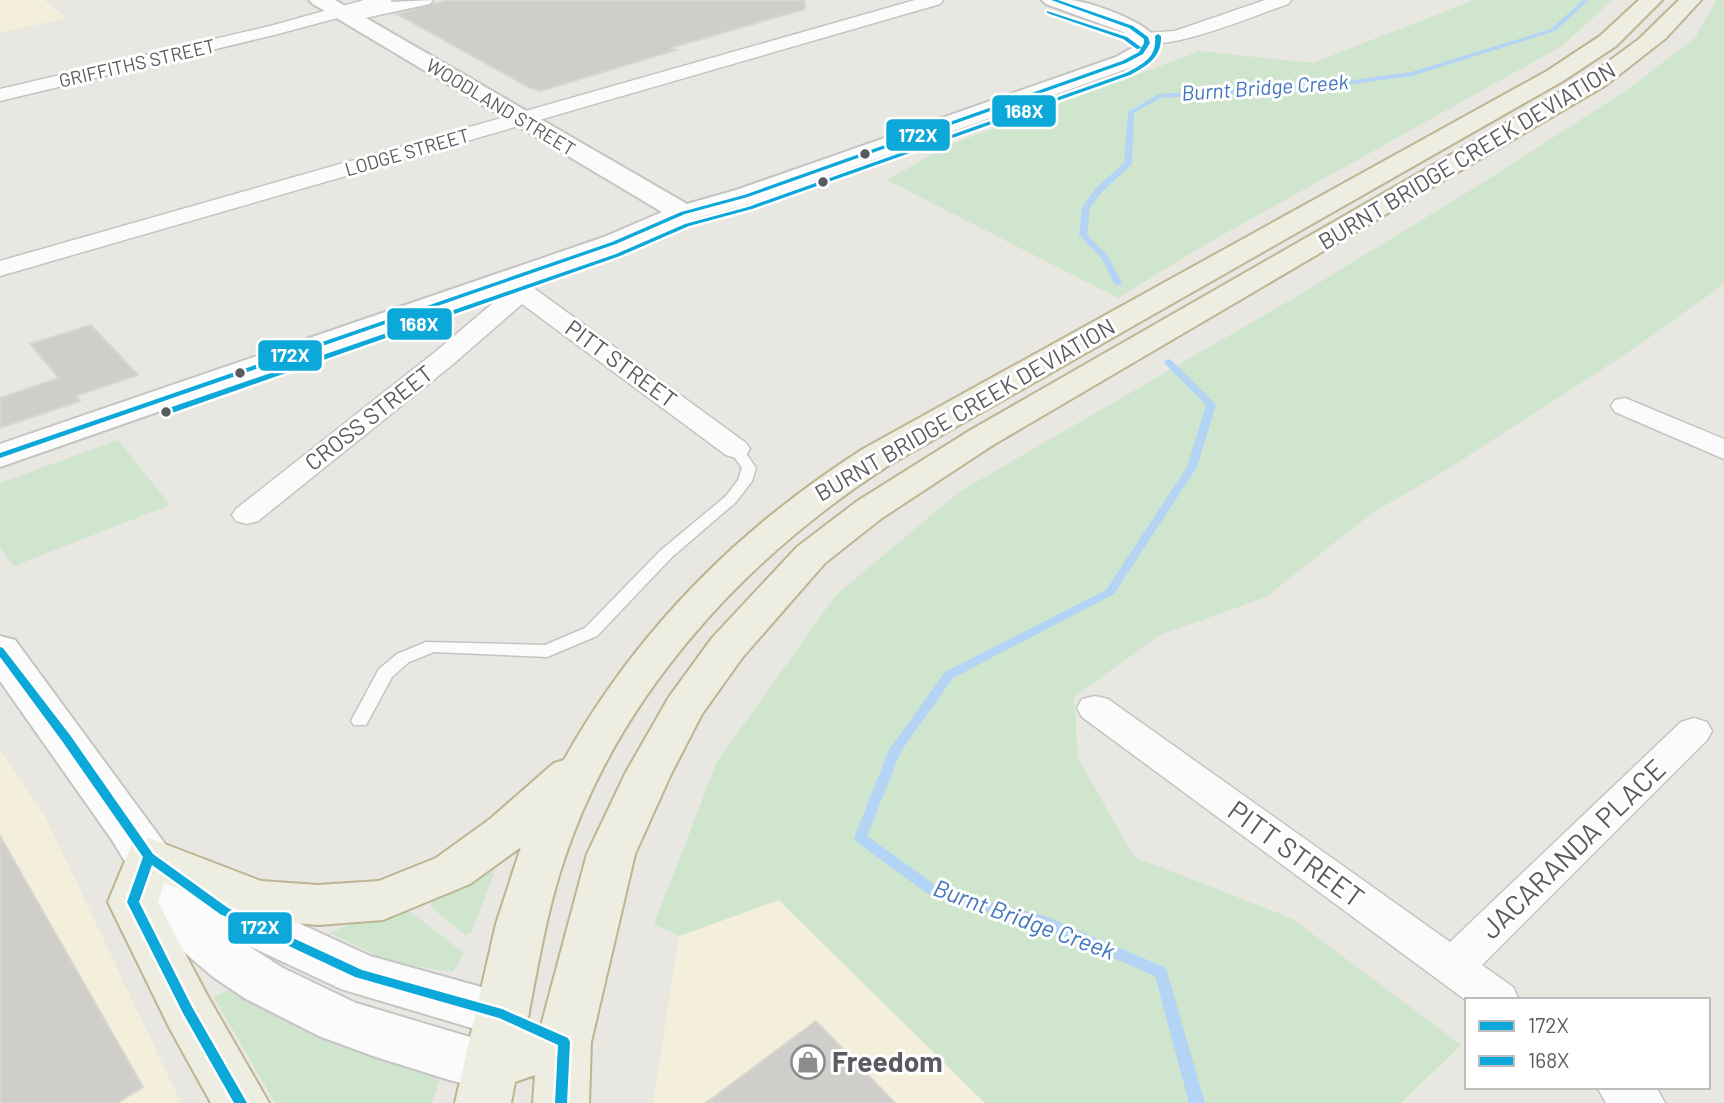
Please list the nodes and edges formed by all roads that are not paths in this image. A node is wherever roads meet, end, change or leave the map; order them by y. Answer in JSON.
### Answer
{"nodes":[{"id":1,"x":383,"y":0,"type":"edge"},
{"id":2,"x":424,"y":0,"type":"edge"},
{"id":3,"x":934,"y":0,"type":"edge"},
{"id":4,"x":1054,"y":0,"type":"edge"},
{"id":5,"x":1282,"y":0,"type":"edge"},
{"id":6,"x":1651,"y":0,"type":"edge"},
{"id":7,"x":1690,"y":0,"type":"edge"},
{"id":8,"x":335,"y":9,"type":"edge"},
{"id":9,"x":1146,"y":38,"type":"junction"},
{"id":10,"x":0,"y":95,"type":"edge"},
{"id":11,"x":522,"y":119,"type":"junction"},
{"id":12,"x":683,"y":213,"type":"junction"},
{"id":13,"x":0,"y":269,"type":"edge"},
{"id":14,"x":514,"y":285,"type":"junction"},
{"id":15,"x":1625,"y":406,"type":"dead end"},
{"id":16,"x":736,"y":449,"type":"joint"},
{"id":17,"x":1724,"y":450,"type":"edge"},
{"id":18,"x":0,"y":456,"type":"edge"},
{"id":19,"x":247,"y":515,"type":"dead end"},
{"id":20,"x":0,"y":650,"type":"edge"},
{"id":21,"x":1095,"y":708,"type":"dead end"},
{"id":22,"x":360,"y":721,"type":"dead end"},
{"id":23,"x":1694,"y":730,"type":"dead end"},
{"id":24,"x":584,"y":762,"type":"junction"},
{"id":25,"x":149,"y":857,"type":"junction"},
{"id":26,"x":1452,"y":967,"type":"junction"},
{"id":27,"x":1495,"y":998,"type":"edge"},
{"id":28,"x":502,"y":1014,"type":"junction"},
{"id":29,"x":564,"y":1042,"type":"junction"},
{"id":30,"x":487,"y":1084,"type":"edge"},
{"id":31,"x":1623,"y":1089,"type":"edge"},
{"id":32,"x":241,"y":1103,"type":"edge"},
{"id":33,"x":561,"y":1103,"type":"edge"},
{"id":34,"x":1642,"y":1103,"type":"edge"}],
"edges":[{"from":1,"to":8,"type":"street","name":"GRIFFITHS STREET"},
{"from":2,"to":8,"type":"street","name":"GRIFFITHS STREET"},
{"from":3,"to":11,"type":"street","name":"LODGE STREET"},
{"from":4,"to":9,"type":"street"},
{"from":5,"to":9,"type":"street"},
{"from":6,"to":24,"type":"highway","name":"BURNT BRIDGE CREEK DEVIATION"},
{"from":7,"to":29,"type":"highway","name":"BURNT BRIDGE CREEK DEVIATION"},
{"from":8,"to":10,"type":"street","name":"GRIFFITHS STREET"},
{"from":8,"to":11,"type":"street","name":"WOODLAND STREET"},
{"from":9,"to":12,"type":"street"},
{"from":11,"to":12,"type":"street","name":"WOODLAND STREET"},
{"from":11,"to":13,"type":"street","name":"LODGE STREET"},
{"from":12,"to":14,"type":"street"},
{"from":14,"to":16,"type":"street","name":"PITT STREET"},
{"from":14,"to":18,"type":"street"},
{"from":14,"to":19,"type":"street","name":"CROSS STREET"},
{"from":15,"to":17,"type":"street"},
{"from":16,"to":22,"type":"lane"},
{"from":20,"to":25,"type":"street"},
{"from":21,"to":26,"type":"street","name":"PITT STREET"},
{"from":23,"to":26,"type":"street","name":"JACARANDA PLACE"},
{"from":24,"to":25,"type":"highway"},
{"from":24,"to":28,"type":"highway","name":"BURNT BRIDGE CREEK DEVIATION"},
{"from":25,"to":28,"type":"street"},
{"from":25,"to":30,"type":"street"},
{"from":25,"to":32,"type":"highway"},
{"from":26,"to":27,"type":"street","name":"PITT STREET"},
{"from":28,"to":29,"type":"highway"},
{"from":28,"to":30,"type":"highway","name":"BURNT BRIDGE CREEK DEVIATION"},
{"from":29,"to":30,"type":"highway"},
{"from":29,"to":33,"type":"highway","name":"BURNT BRIDGE CREEK DEVIATION"},
{"from":31,"to":34,"type":"street"}]}
